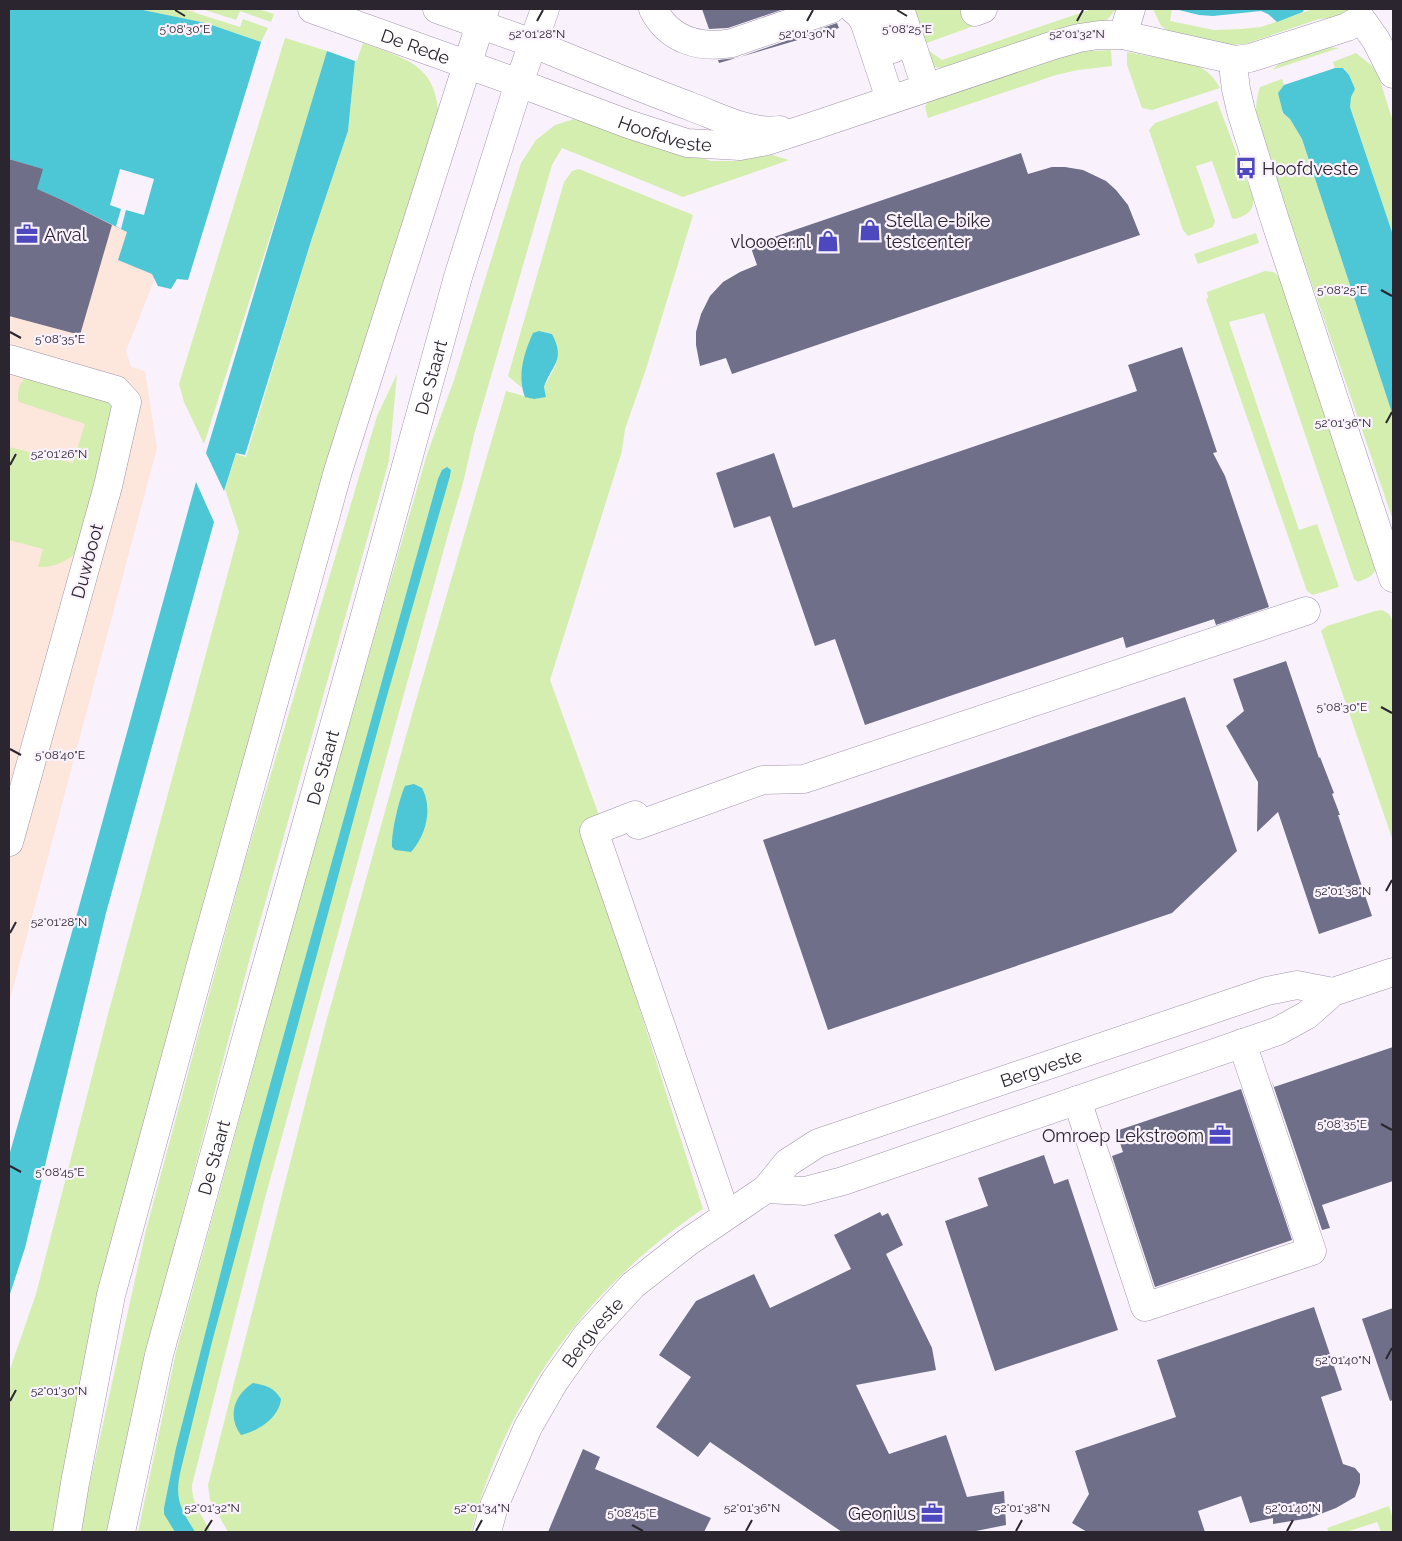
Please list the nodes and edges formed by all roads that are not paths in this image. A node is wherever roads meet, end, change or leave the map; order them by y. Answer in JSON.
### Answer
{"nodes":[{"id":1,"x":312,"y":9,"type":"edge"},
{"id":2,"x":436,"y":9,"type":"edge"},
{"id":3,"x":545,"y":9,"type":"edge"},
{"id":4,"x":653,"y":9,"type":"edge"},
{"id":5,"x":832,"y":9,"type":"edge"},
{"id":6,"x":853,"y":9,"type":"edge"},
{"id":7,"x":880,"y":9,"type":"edge"},
{"id":8,"x":900,"y":9,"type":"edge"},
{"id":9,"x":1131,"y":9,"type":"edge"},
{"id":10,"x":1366,"y":14,"type":"edge"},
{"id":11,"x":482,"y":16,"type":"edge"},
{"id":12,"x":1123,"y":35,"type":"junction"},
{"id":13,"x":532,"y":43,"type":"junction"},
{"id":14,"x":1235,"y":60,"type":"junction"},
{"id":15,"x":466,"y":63,"type":"junction"},
{"id":16,"x":1393,"y":74,"type":"edge"},
{"id":17,"x":519,"y":83,"type":"junction"},
{"id":18,"x":908,"y":93,"type":"junction"},
{"id":19,"x":816,"y":125,"type":"junction"},
{"id":20,"x":9,"y":359,"type":"edge"},
{"id":21,"x":1393,"y":578,"type":"edge"},
{"id":22,"x":1306,"y":611,"type":"dead end"},
{"id":23,"x":9,"y":842,"type":"edge"},
{"id":24,"x":1393,"y":972,"type":"edge"},
{"id":25,"x":1333,"y":992,"type":"junction"},
{"id":26,"x":1242,"y":1043,"type":"junction"},
{"id":27,"x":1077,"y":1100,"type":"junction"},
{"id":28,"x":766,"y":1189,"type":"junction"},
{"id":29,"x":726,"y":1215,"type":"junction"},
{"id":30,"x":68,"y":1532,"type":"edge"},
{"id":31,"x":121,"y":1532,"type":"edge"},
{"id":32,"x":487,"y":1532,"type":"edge"}],
"edges":[{"from":1,"to":15,"type":"street","name":"De Rede"},
{"from":2,"to":11,"type":"street"},
{"from":3,"to":13,"type":"street","name":"De Staart"},
{"from":4,"to":5,"type":"street"},
{"from":6,"to":18,"type":"street"},
{"from":7,"to":18,"type":"street"},
{"from":8,"to":18,"type":"street"},
{"from":9,"to":12,"type":"street"},
{"from":10,"to":14,"type":"street","name":"Hoofdveste"},
{"from":10,"to":16,"type":"street","name":"Hoofdveste"},
{"from":11,"to":13,"type":"street"},
{"from":11,"to":15,"type":"street"},
{"from":12,"to":14,"type":"street","name":"Hoofdveste"},
{"from":12,"to":18,"type":"street","name":"Hoofdveste"},
{"from":13,"to":17,"type":"street","name":"De Staart"},
{"from":13,"to":19,"type":"street","name":"Hoofdveste"},
{"from":14,"to":21,"type":"street"},
{"from":15,"to":17,"type":"street","name":"De Rede"},
{"from":15,"to":30,"type":"street"},
{"from":17,"to":19,"type":"street","name":"Hoofdveste"},
{"from":17,"to":31,"type":"street","name":"De Staart"},
{"from":18,"to":19,"type":"street","name":"Hoofdveste"},
{"from":20,"to":23,"type":"street","name":"Duwboot"},
{"from":22,"to":29,"type":"street"},
{"from":24,"to":25,"type":"street","name":"Bergveste"},
{"from":25,"to":26,"type":"street","name":"Bergveste"},
{"from":25,"to":28,"type":"street","name":"Bergveste"},
{"from":26,"to":27,"type":"street","name":"Bergveste"},
{"from":26,"to":27,"type":"street"},
{"from":27,"to":28,"type":"street","name":"Bergveste"},
{"from":28,"to":29,"type":"street","name":"Bergveste"},
{"from":29,"to":32,"type":"street","name":"Bergveste"}]}
